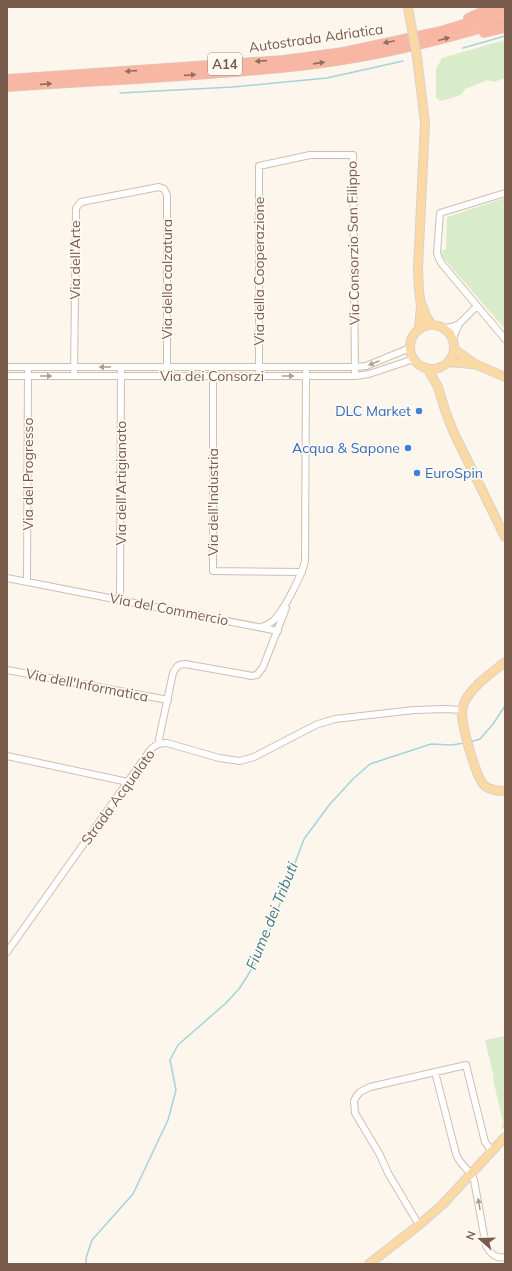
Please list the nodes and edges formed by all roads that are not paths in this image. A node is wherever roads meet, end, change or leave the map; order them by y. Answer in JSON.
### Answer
{"nodes":[{"id":1,"x":408,"y":7,"type":"edge"},
{"id":2,"x":496,"y":7,"type":"edge"},
{"id":3,"x":505,"y":12,"type":"edge"},
{"id":4,"x":505,"y":21,"type":"edge"},
{"id":5,"x":505,"y":28,"type":"edge"},
{"id":6,"x":472,"y":31,"type":"junction"},
{"id":7,"x":441,"y":32,"type":"junction"},
{"id":8,"x":7,"y":79,"type":"edge"},
{"id":9,"x":7,"y":87,"type":"edge"},
{"id":10,"x":259,"y":166,"type":"joint"},
{"id":11,"x":159,"y":187,"type":"joint"},
{"id":12,"x":505,"y":192,"type":"edge"},
{"id":13,"x":421,"y":305,"type":"junction"},
{"id":14,"x":477,"y":306,"type":"junction"},
{"id":15,"x":460,"y":324,"type":"junction"},
{"id":16,"x":432,"y":325,"type":"junction"},
{"id":17,"x":444,"y":328,"type":"junction"},
{"id":18,"x":419,"y":330,"type":"junction"},
{"id":19,"x":453,"y":338,"type":"junction"},
{"id":20,"x":505,"y":339,"type":"edge"},
{"id":21,"x":410,"y":348,"type":"junction"},
{"id":22,"x":454,"y":349,"type":"junction"},
{"id":23,"x":414,"y":359,"type":"junction"},
{"id":24,"x":448,"y":362,"type":"junction"},
{"id":25,"x":475,"y":364,"type":"junction"},
{"id":26,"x":7,"y":367,"type":"edge"},
{"id":27,"x":28,"y":367,"type":"junction"},
{"id":28,"x":74,"y":367,"type":"junction"},
{"id":29,"x":121,"y":367,"type":"junction"},
{"id":30,"x":167,"y":367,"type":"junction"},
{"id":31,"x":213,"y":367,"type":"junction"},
{"id":32,"x":260,"y":367,"type":"junction"},
{"id":33,"x":306,"y":367,"type":"junction"},
{"id":34,"x":355,"y":367,"type":"junction"},
{"id":35,"x":441,"y":367,"type":"junction"},
{"id":36,"x":427,"y":368,"type":"junction"},
{"id":37,"x":7,"y":376,"type":"edge"},
{"id":38,"x":28,"y":376,"type":"junction"},
{"id":39,"x":74,"y":376,"type":"junction"},
{"id":40,"x":121,"y":376,"type":"junction"},
{"id":41,"x":167,"y":376,"type":"junction"},
{"id":42,"x":213,"y":376,"type":"junction"},
{"id":43,"x":259,"y":376,"type":"junction"},
{"id":44,"x":306,"y":376,"type":"junction"},
{"id":45,"x":355,"y":376,"type":"junction"},
{"id":46,"x":505,"y":377,"type":"edge"},
{"id":47,"x":438,"y":387,"type":"junction"},
{"id":48,"x":503,"y":531,"type":"edge"},
{"id":49,"x":505,"y":537,"type":"edge"},
{"id":50,"x":302,"y":572,"type":"junction"},
{"id":51,"x":7,"y":578,"type":"edge"},
{"id":52,"x":27,"y":582,"type":"junction"},
{"id":53,"x":288,"y":599,"type":"junction"},
{"id":54,"x":120,"y":600,"type":"junction"},
{"id":55,"x":275,"y":620,"type":"junction"},
{"id":56,"x":262,"y":627,"type":"junction"},
{"id":57,"x":276,"y":630,"type":"junction"},
{"id":58,"x":505,"y":662,"type":"edge"},
{"id":59,"x":7,"y":670,"type":"edge"},
{"id":60,"x":168,"y":700,"type":"junction"},
{"id":61,"x":462,"y":710,"type":"junction"},
{"id":62,"x":160,"y":743,"type":"junction"},
{"id":63,"x":7,"y":756,"type":"edge"},
{"id":64,"x":128,"y":782,"type":"junction"},
{"id":65,"x":505,"y":791,"type":"edge"},
{"id":66,"x":7,"y":952,"type":"edge"},
{"id":67,"x":436,"y":1072,"type":"junction"},
{"id":68,"x":505,"y":1138,"type":"edge"},
{"id":69,"x":492,"y":1151,"type":"junction"},
{"id":70,"x":472,"y":1173,"type":"junction"},
{"id":71,"x":419,"y":1225,"type":"junction"},
{"id":72,"x":505,"y":1257,"type":"edge"},
{"id":73,"x":369,"y":1264,"type":"edge"}],
"edges":[{"from":1,"to":13,"type":"main road","bridge":true},
{"from":2,"to":7,"type":"highway"},
{"from":3,"to":7,"type":"highway","name":"Autostrada Adriatica","number":"A14"},
{"from":4,"to":6,"type":"highway","name":"Autostrada Adriatica","number":"A14"},
{"from":5,"to":6,"type":"highway"},
{"from":9,"to":6,"type":"highway","name":"Autostrada Adriatica","number":"A14","one_way":true},
{"from":7,"to":8,"type":"highway","name":"Autostrada Adriatica","number":"A14","one_way":true},
{"from":10,"to":32,"type":"street","name":"Via della Cooperazione"},
{"from":10,"to":34,"type":"street","name":"Via Consorzio San Filippo"},
{"from":11,"to":28,"type":"street","name":"Via dell'Arte"},
{"from":11,"to":30,"type":"street","name":"Via della calzatura"},
{"from":12,"to":14,"type":"street"},
{"from":13,"to":16,"type":"main road"},
{"from":13,"to":18,"type":"main road"},
{"from":14,"to":15,"type":"street"},
{"from":14,"to":20,"type":"street"},
{"from":15,"to":17,"type":"street"},
{"from":15,"to":19,"type":"street"},
{"from":16,"to":17,"type":"main road"},
{"from":16,"to":18,"type":"main road"},
{"from":17,"to":19,"type":"main road"},
{"from":18,"to":21,"type":"main road"},
{"from":19,"to":22,"type":"main road"},
{"from":21,"to":23,"type":"main road"},
{"from":21,"to":34,"type":"street","name":"Via dei Consorzi","one_way":true},
{"from":22,"to":24,"type":"main road"},
{"from":22,"to":25,"type":"main road"},
{"from":23,"to":36,"type":"main road"},
{"from":23,"to":45,"type":"street","name":"Via dei Consorzi"},
{"from":24,"to":25,"type":"main road"},
{"from":24,"to":35,"type":"main road"},
{"from":25,"to":46,"type":"main road"},
{"from":26,"to":27,"type":"street","name":"Via dei Consorzi"},
{"from":27,"to":28,"type":"street","name":"Via dei Consorzi"},
{"from":27,"to":38,"type":"street","name":"Via del Progresso"},
{"from":29,"to":28,"type":"street","name":"Via dei Consorzi","one_way":true},
{"from":28,"to":39,"type":"street","name":"Via dell'Arte"},
{"from":29,"to":30,"type":"street","name":"Via dei Consorzi"},
{"from":29,"to":40,"type":"street","name":"Via dell'Artigianato"},
{"from":30,"to":31,"type":"street","name":"Via dei Consorzi"},
{"from":30,"to":41,"type":"street","name":"Via della calzatura"},
{"from":31,"to":32,"type":"street","name":"Via dei Consorzi"},
{"from":31,"to":42,"type":"street","name":"Via dell'Industria"},
{"from":32,"to":33,"type":"street","name":"Via dei Consorzi"},
{"from":32,"to":43,"type":"street","name":"Via della Cooperazione"},
{"from":33,"to":34,"type":"street","name":"Via dei Consorzi"},
{"from":33,"to":44,"type":"street"},
{"from":34,"to":45,"type":"street","name":"Via Consorzio San Filippo"},
{"from":35,"to":36,"type":"main road"},
{"from":35,"to":47,"type":"main road"},
{"from":36,"to":47,"type":"main road"},
{"from":37,"to":38,"type":"street","name":"Via dei Consorzi"},
{"from":38,"to":39,"type":"street","name":"Via dei Consorzi","one_way":true},
{"from":38,"to":52,"type":"street","name":"Via del Progresso"},
{"from":39,"to":40,"type":"street","name":"Via dei Consorzi"},
{"from":40,"to":41,"type":"street","name":"Via dei Consorzi"},
{"from":40,"to":54,"type":"street","name":"Via dell'Artigianato"},
{"from":41,"to":42,"type":"street","name":"Via dei Consorzi"},
{"from":42,"to":43,"type":"street","name":"Via dei Consorzi"},
{"from":42,"to":50,"type":"street","name":"Via dell'Industria"},
{"from":43,"to":44,"type":"street","name":"Via dei Consorzi","one_way":true},
{"from":44,"to":45,"type":"street","name":"Via dei Consorzi"},
{"from":44,"to":50,"type":"street"},
{"from":47,"to":48,"type":"main road"},
{"from":48,"to":49,"type":"main road"},
{"from":50,"to":53,"type":"street"},
{"from":51,"to":52,"type":"street","name":"Via del Commercio"},
{"from":52,"to":54,"type":"street","name":"Via del Commercio"},
{"from":53,"to":55,"type":"street"},
{"from":53,"to":57,"type":"street","name":"Via dell'Informatica"},
{"from":54,"to":56,"type":"street","name":"Via del Commercio"},
{"from":55,"to":56,"type":"street"},
{"from":55,"to":57,"type":"street"},
{"from":56,"to":57,"type":"street","name":"Via del Commercio"},
{"from":57,"to":60,"type":"street","name":"Via dell'Informatica"},
{"from":58,"to":61,"type":"main road"},
{"from":59,"to":60,"type":"street","name":"Via dell'Informatica"},
{"from":60,"to":62,"type":"street","name":"Via dell'Informatica"},
{"from":61,"to":62,"type":"street","name":"Strada Acqualato"},
{"from":61,"to":65,"type":"main road"},
{"from":62,"to":64,"type":"street","name":"Strada Acqualato"},
{"from":63,"to":64,"type":"street"},
{"from":64,"to":66,"type":"street","name":"Strada Acqualato"},
{"from":67,"to":69,"type":"street"},
{"from":67,"to":70,"type":"street"},
{"from":67,"to":71,"type":"street"},
{"from":68,"to":69,"type":"main road"},
{"from":69,"to":70,"type":"main road"},
{"from":70,"to":71,"type":"main road"},
{"from":72,"to":70,"type":"street","one_way":true},
{"from":71,"to":73,"type":"main road"}]}
